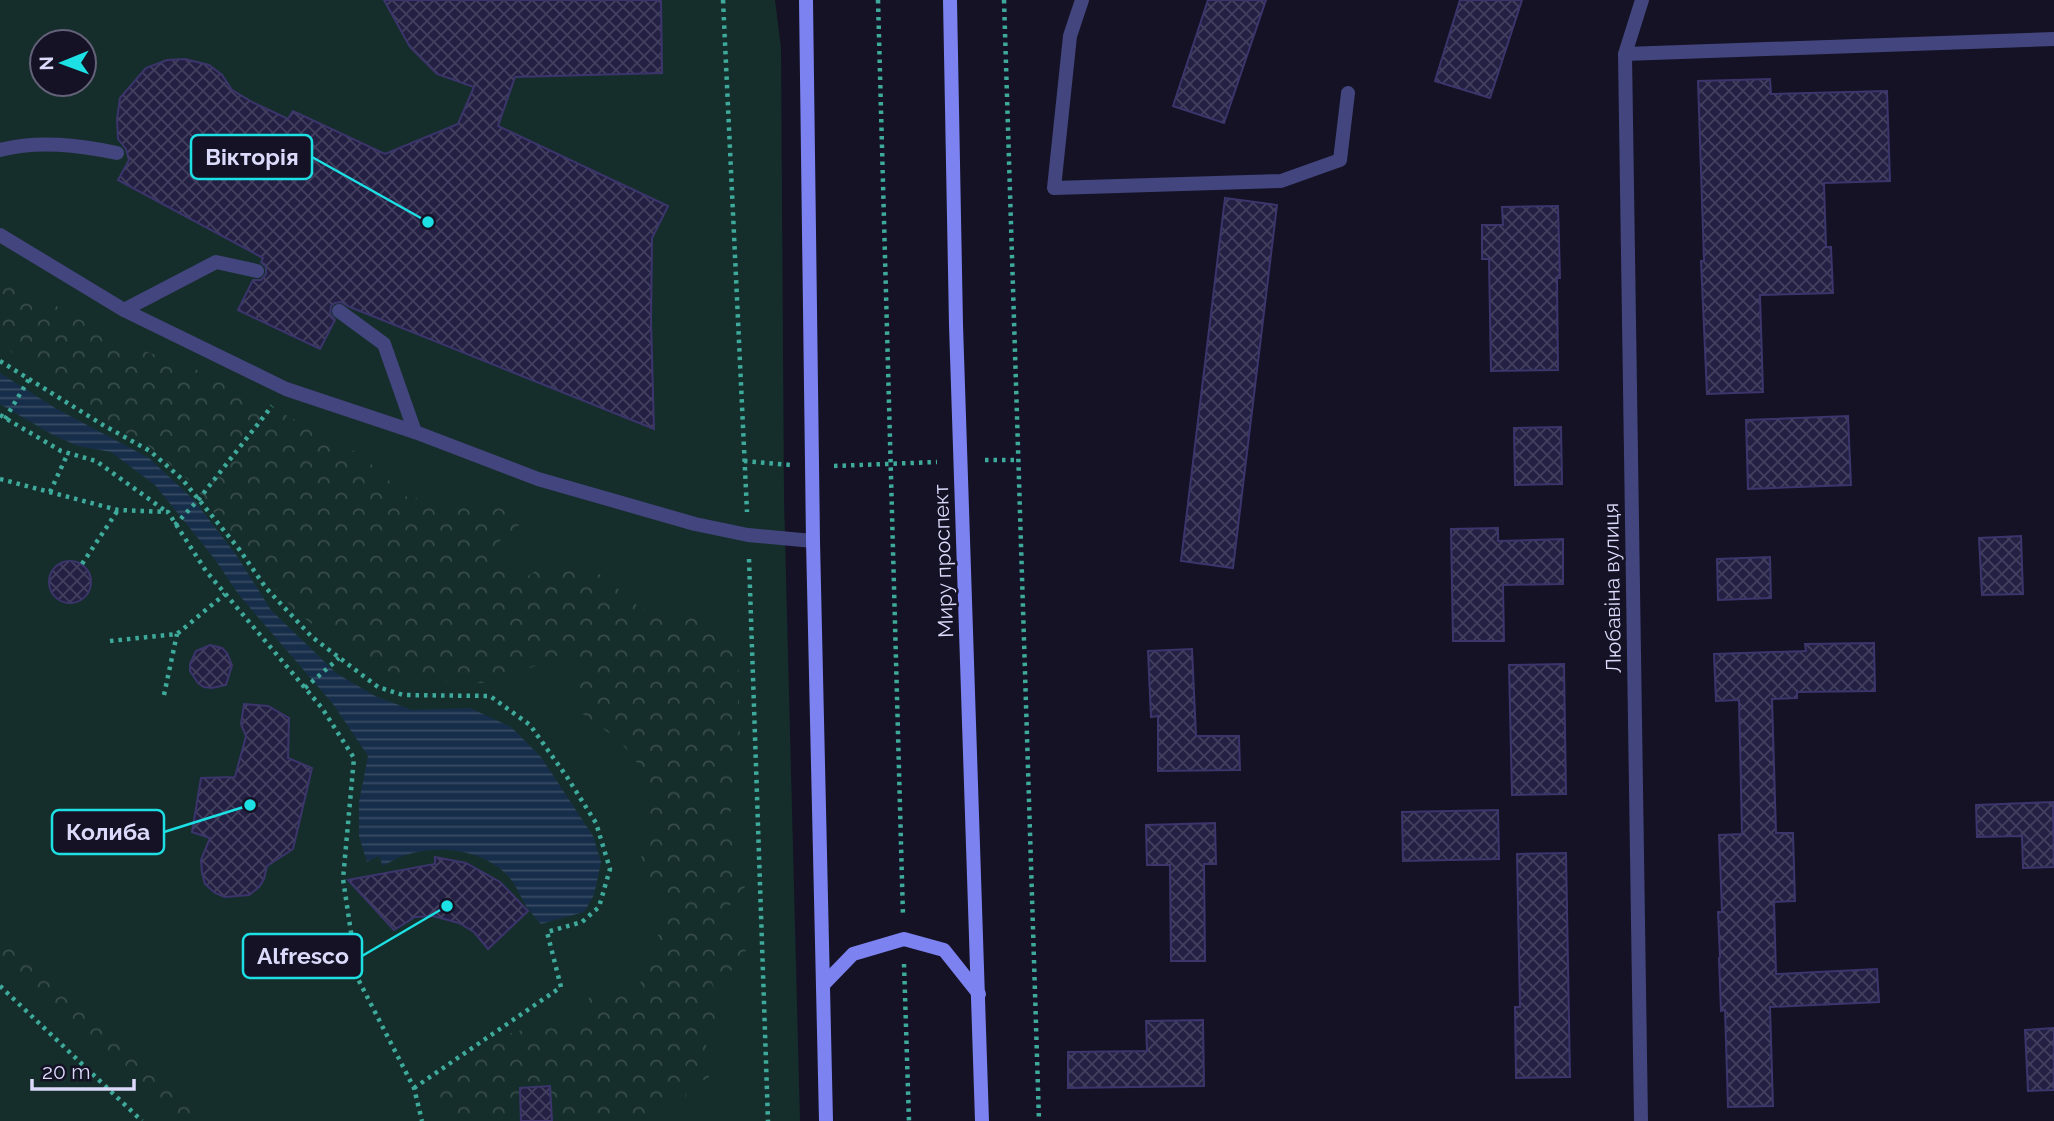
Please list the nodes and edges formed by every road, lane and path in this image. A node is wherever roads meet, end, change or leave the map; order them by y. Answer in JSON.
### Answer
{"nodes":[{"id":1,"x":806,"y":0,"type":"edge"},
{"id":2,"x":878,"y":0,"type":"edge"},
{"id":3,"x":950,"y":0,"type":"edge"},
{"id":4,"x":1004,"y":0,"type":"edge"},
{"id":5,"x":1082,"y":0,"type":"edge"},
{"id":6,"x":1642,"y":0,"type":"edge"},
{"id":7,"x":2054,"y":39,"type":"edge"},
{"id":8,"x":1625,"y":54,"type":"junction"},
{"id":9,"x":1348,"y":93,"type":"dead end"},
{"id":10,"x":0,"y":150,"type":"edge"},
{"id":11,"x":117,"y":153,"type":"dead end"},
{"id":12,"x":0,"y":235,"type":"edge"},
{"id":13,"x":257,"y":271,"type":"dead end"},
{"id":14,"x":124,"y":310,"type":"junction"},
{"id":15,"x":339,"y":311,"type":"dead end"},
{"id":16,"x":0,"y":361,"type":"edge"},
{"id":17,"x":29,"y":379,"type":"junction"},
{"id":18,"x":286,"y":389,"type":"junction"},
{"id":19,"x":3,"y":417,"type":"edge"},
{"id":20,"x":415,"y":432,"type":"junction"},
{"id":21,"x":68,"y":453,"type":"junction"},
{"id":22,"x":1019,"y":460,"type":"junction"},
{"id":23,"x":744,"y":461,"type":"dead end"},
{"id":24,"x":961,"y":461,"type":"junction"},
{"id":25,"x":890,"y":463,"type":"junction"},
{"id":26,"x":812,"y":467,"type":"junction"},
{"id":27,"x":0,"y":479,"type":"edge"},
{"id":28,"x":50,"y":492,"type":"junction"},
{"id":29,"x":199,"y":499,"type":"junction"},
{"id":30,"x":118,"y":510,"type":"junction"},
{"id":31,"x":168,"y":512,"type":"junction"},
{"id":32,"x":175,"y":524,"type":"junction"},
{"id":33,"x":813,"y":541,"type":"junction"},
{"id":34,"x":82,"y":564,"type":"dead end"},
{"id":35,"x":225,"y":594,"type":"junction"},
{"id":36,"x":177,"y":634,"type":"junction"},
{"id":37,"x":110,"y":641,"type":"dead end"},
{"id":38,"x":339,"y":658,"type":"junction"},
{"id":39,"x":305,"y":688,"type":"junction"},
{"id":40,"x":164,"y":695,"type":"dead end"},
{"id":41,"x":904,"y":939,"type":"junction"},
{"id":42,"x":822,"y":985,"type":"junction"},
{"id":43,"x":0,"y":986,"type":"edge"},
{"id":44,"x":979,"y":994,"type":"junction"},
{"id":45,"x":414,"y":1088,"type":"junction"},
{"id":46,"x":142,"y":1121,"type":"edge"},
{"id":47,"x":422,"y":1121,"type":"edge"},
{"id":48,"x":826,"y":1121,"type":"edge"},
{"id":49,"x":909,"y":1121,"type":"edge"},
{"id":50,"x":982,"y":1121,"type":"edge"},
{"id":51,"x":1039,"y":1121,"type":"edge"},
{"id":52,"x":1641,"y":1121,"type":"edge"}],
"edges":[{"from":1,"to":26,"type":"main road"},
{"from":2,"to":25,"type":"path"},
{"from":3,"to":24,"type":"main road","name":"Миру проспект"},
{"from":4,"to":22,"type":"path"},
{"from":5,"to":9,"type":"street"},
{"from":6,"to":8,"type":"street","name":"Любавіна вулиця"},
{"from":7,"to":8,"type":"street"},
{"from":8,"to":52,"type":"street","name":"Любавіна вулиця"},
{"from":10,"to":11,"type":"street"},
{"from":12,"to":14,"type":"street"},
{"from":13,"to":14,"type":"street"},
{"from":14,"to":18,"type":"street"},
{"from":15,"to":20,"type":"street"},
{"from":16,"to":17,"type":"path"},
{"from":17,"to":19,"type":"path"},
{"from":17,"to":29,"type":"path"},
{"from":18,"to":20,"type":"street"},
{"from":18,"to":29,"type":"path"},
{"from":19,"to":21,"type":"path"},
{"from":20,"to":33,"type":"street"},
{"from":21,"to":28,"type":"path"},
{"from":21,"to":31,"type":"path"},
{"from":22,"to":24,"type":"path"},
{"from":22,"to":51,"type":"path"},
{"from":23,"to":26,"type":"path"},
{"from":24,"to":25,"type":"path"},
{"from":24,"to":44,"type":"main road","name":"Миру проспект"},
{"from":25,"to":26,"type":"path"},
{"from":25,"to":41,"type":"path"},
{"from":26,"to":33,"type":"main road"},
{"from":27,"to":28,"type":"path"},
{"from":28,"to":30,"type":"path"},
{"from":29,"to":32,"type":"path"},
{"from":29,"to":38,"type":"path"},
{"from":30,"to":31,"type":"path"},
{"from":30,"to":34,"type":"path"},
{"from":31,"to":32,"type":"path"},
{"from":32,"to":35,"type":"path"},
{"from":33,"to":42,"type":"main road"},
{"from":35,"to":36,"type":"path"},
{"from":35,"to":39,"type":"path"},
{"from":36,"to":37,"type":"path"},
{"from":36,"to":40,"type":"path"},
{"from":38,"to":39,"type":"path"},
{"from":38,"to":45,"type":"path"},
{"from":39,"to":45,"type":"path"},
{"from":41,"to":42,"type":"main road"},
{"from":41,"to":44,"type":"main road"},
{"from":41,"to":49,"type":"path"},
{"from":42,"to":48,"type":"main road"},
{"from":43,"to":46,"type":"path"},
{"from":44,"to":50,"type":"main road","name":"Миру проспект"},
{"from":45,"to":47,"type":"path"}]}
